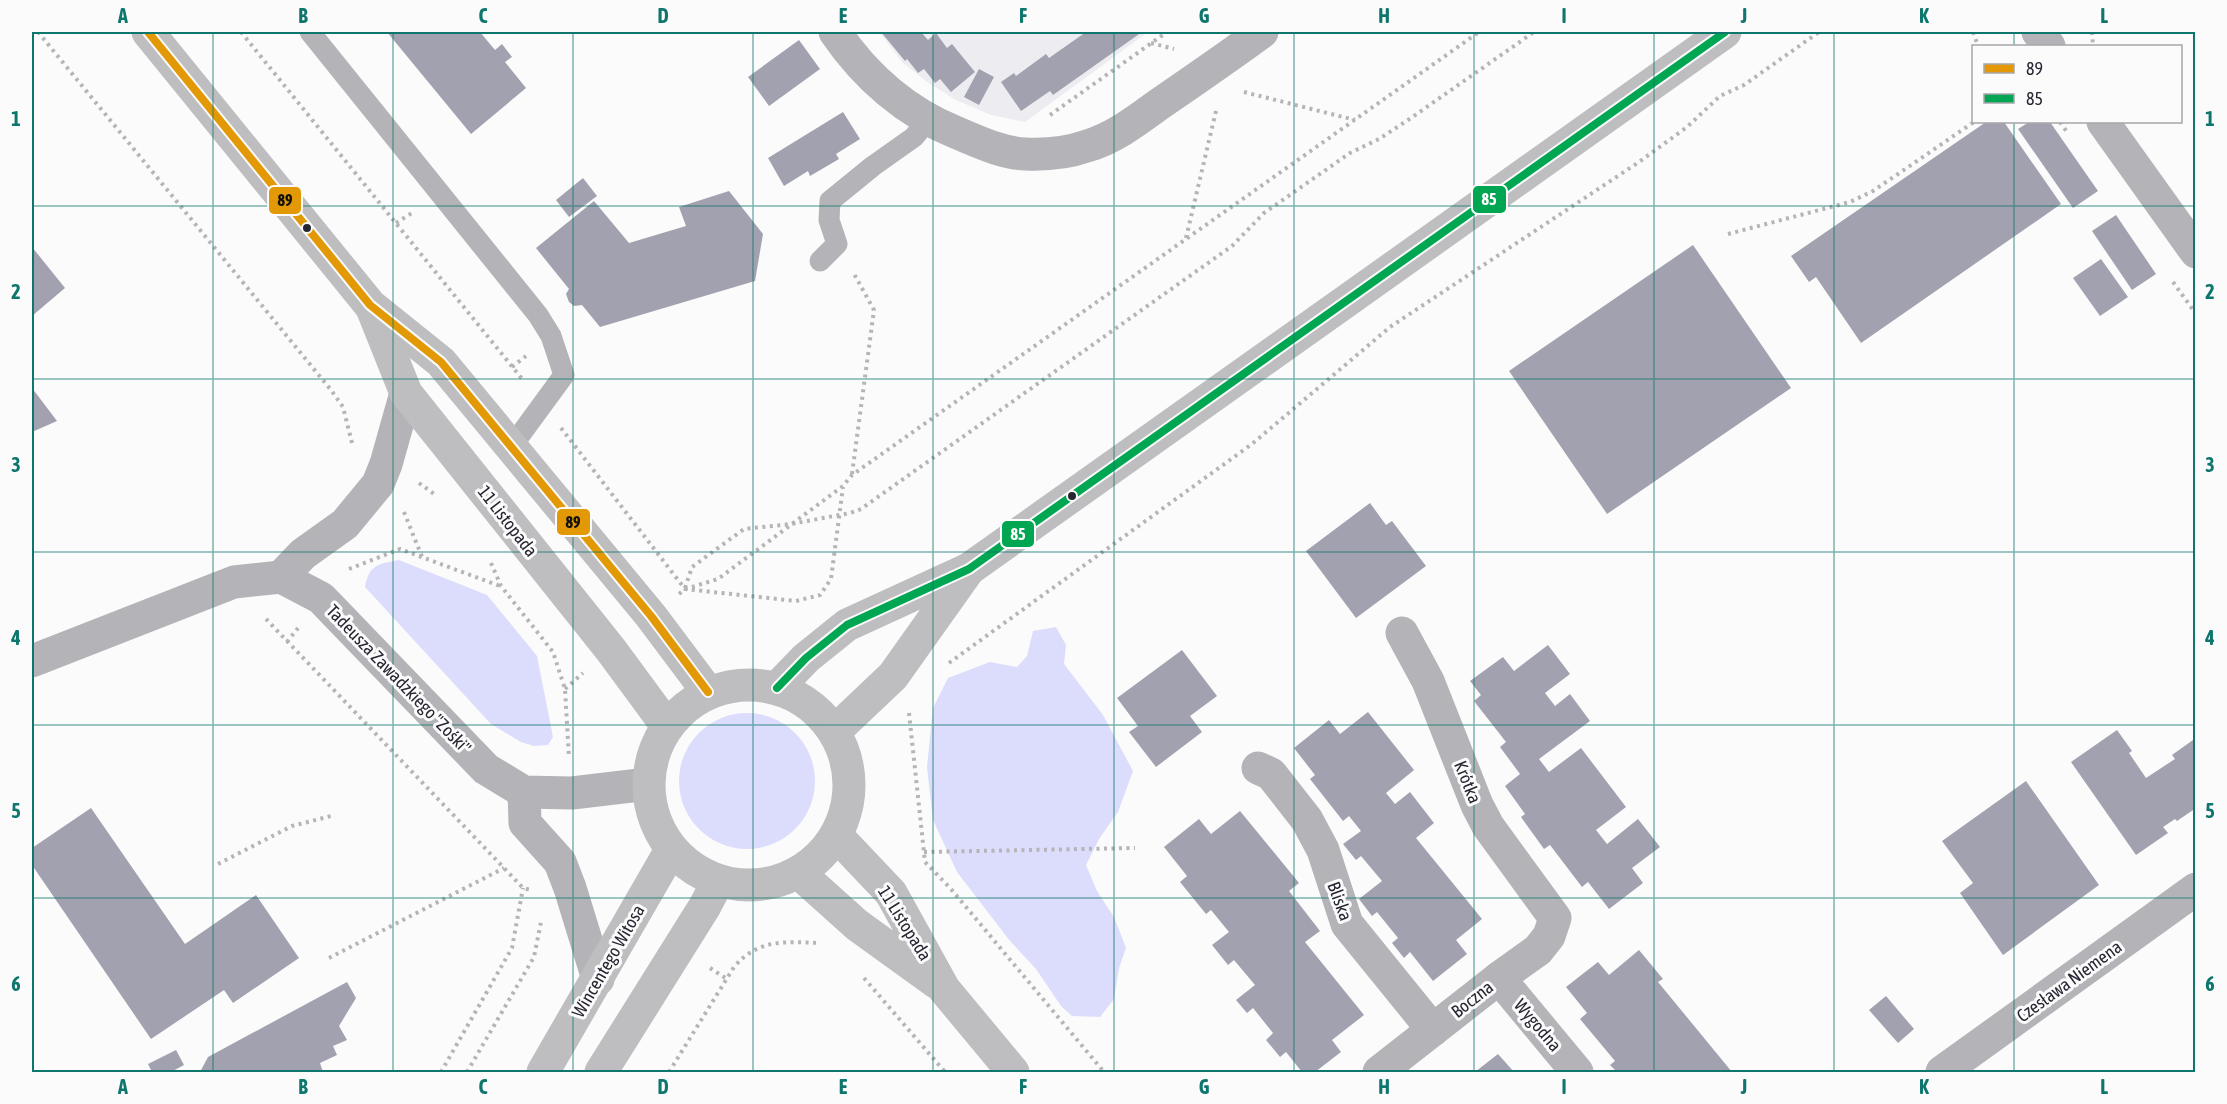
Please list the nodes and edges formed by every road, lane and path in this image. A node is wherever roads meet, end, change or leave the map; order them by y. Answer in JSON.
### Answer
{"nodes":[{"id":1,"x":38,"y":32,"type":"edge"},
{"id":2,"x":147,"y":32,"type":"edge"},
{"id":3,"x":310,"y":32,"type":"edge"},
{"id":4,"x":835,"y":32,"type":"edge"},
{"id":5,"x":1167,"y":32,"type":"edge"},
{"id":6,"x":1262,"y":32,"type":"edge"},
{"id":7,"x":1479,"y":32,"type":"edge"},
{"id":8,"x":1534,"y":32,"type":"edge"},
{"id":9,"x":1725,"y":32,"type":"edge"},
{"id":10,"x":1819,"y":32,"type":"edge"},
{"id":11,"x":2038,"y":32,"type":"edge"},
{"id":12,"x":2048,"y":45,"type":"edge"},
{"id":13,"x":1233,"y":89,"type":"dead end"},
{"id":14,"x":1217,"y":108,"type":"dead end"},
{"id":15,"x":1049,"y":116,"type":"dead end"},
{"id":16,"x":929,"y":119,"type":"junction"},
{"id":17,"x":1354,"y":120,"type":"junction"},
{"id":18,"x":1973,"y":123,"type":"edge"},
{"id":19,"x":2104,"y":123,"type":"edge"},
{"id":20,"x":1728,"y":234,"type":"dead end"},
{"id":21,"x":1186,"y":239,"type":"junction"},
{"id":22,"x":837,"y":244,"type":"junction"},
{"id":23,"x":2196,"y":252,"type":"edge"},
{"id":24,"x":820,"y":261,"type":"dead end"},
{"id":25,"x":370,"y":305,"type":"junction"},
{"id":26,"x":406,"y":393,"type":"junction"},
{"id":27,"x":512,"y":446,"type":"junction"},
{"id":28,"x":386,"y":464,"type":"junction"},
{"id":29,"x":852,"y":475,"type":"junction"},
{"id":30,"x":442,"y":502,"type":"dead end"},
{"id":31,"x":792,"y":524,"type":"junction"},
{"id":32,"x":485,"y":555,"type":"dead end"},
{"id":33,"x":969,"y":569,"type":"junction"},
{"id":34,"x":281,"y":577,"type":"junction"},
{"id":35,"x":501,"y":586,"type":"junction"},
{"id":36,"x":321,"y":598,"type":"junction"},
{"id":37,"x":266,"y":620,"type":"dead end"},
{"id":38,"x":1402,"y":633,"type":"dead end"},
{"id":39,"x":287,"y":642,"type":"junction"},
{"id":40,"x":553,"y":652,"type":"dead end"},
{"id":41,"x":32,"y":661,"type":"edge"},
{"id":42,"x":942,"y":669,"type":"dead end"},
{"id":43,"x":777,"y":688,"type":"junction"},
{"id":44,"x":708,"y":692,"type":"junction"},
{"id":45,"x":908,"y":709,"type":"dead end"},
{"id":46,"x":667,"y":726,"type":"junction"},
{"id":47,"x":835,"y":731,"type":"junction"},
{"id":48,"x":1258,"y":768,"type":"dead end"},
{"id":49,"x":648,"y":783,"type":"junction"},
{"id":50,"x":524,"y":792,"type":"junction"},
{"id":51,"x":335,"y":815,"type":"dead end"},
{"id":52,"x":837,"y":836,"type":"junction"},
{"id":53,"x":1135,"y":848,"type":"dead end"},
{"id":54,"x":671,"y":850,"type":"junction"},
{"id":55,"x":924,"y":852,"type":"junction"},
{"id":56,"x":218,"y":864,"type":"dead end"},
{"id":57,"x":504,"y":868,"type":"junction"},
{"id":58,"x":799,"y":873,"type":"junction"},
{"id":59,"x":718,"y":881,"type":"junction"},
{"id":60,"x":523,"y":888,"type":"junction"},
{"id":61,"x":2196,"y":890,"type":"edge"},
{"id":62,"x":538,"y":892,"type":"dead end"},
{"id":63,"x":542,"y":916,"type":"dead end"},
{"id":64,"x":1555,"y":918,"type":"joint"},
{"id":65,"x":829,"y":944,"type":"dead end"},
{"id":66,"x":328,"y":958,"type":"dead end"},
{"id":67,"x":861,"y":975,"type":"dead end"},
{"id":68,"x":1498,"y":978,"type":"junction"},
{"id":69,"x":598,"y":979,"type":"junction"},
{"id":70,"x":944,"y":989,"type":"junction"},
{"id":71,"x":1433,"y":1030,"type":"junction"},
{"id":72,"x":441,"y":1072,"type":"edge"},
{"id":73,"x":467,"y":1072,"type":"edge"},
{"id":74,"x":543,"y":1072,"type":"edge"},
{"id":75,"x":601,"y":1072,"type":"edge"},
{"id":76,"x":669,"y":1072,"type":"edge"},
{"id":77,"x":945,"y":1072,"type":"edge"},
{"id":78,"x":1013,"y":1072,"type":"edge"},
{"id":79,"x":1104,"y":1072,"type":"edge"},
{"id":80,"x":1378,"y":1072,"type":"edge"},
{"id":81,"x":1577,"y":1072,"type":"edge"},
{"id":82,"x":1942,"y":1072,"type":"edge"}],
"edges":[{"from":1,"to":28,"type":"path"},
{"from":2,"to":25,"type":"main road","name":"11 Listopada"},
{"from":3,"to":27,"type":"lane"},
{"from":4,"to":16,"type":"street"},
{"from":5,"to":15,"type":"path"},
{"from":6,"to":16,"type":"street"},
{"from":7,"to":17,"type":"path"},
{"from":8,"to":31,"type":"path"},
{"from":9,"to":33,"type":"main road"},
{"from":10,"to":42,"type":"path"},
{"from":11,"to":12,"type":"street"},
{"from":13,"to":17,"type":"path"},
{"from":14,"to":21,"type":"path"},
{"from":16,"to":22,"type":"lane"},
{"from":17,"to":21,"type":"path"},
{"from":18,"to":20,"type":"path"},
{"from":19,"to":23,"type":"street"},
{"from":21,"to":29,"type":"path"},
{"from":22,"to":24,"type":"lane"},
{"from":22,"to":29,"type":"path"},
{"from":25,"to":26,"type":"main road","name":"11 Listopada"},
{"from":25,"to":27,"type":"main road","name":"11 Listopada"},
{"from":26,"to":28,"type":"street"},
{"from":26,"to":46,"type":"main road","name":"11 Listopada"},
{"from":27,"to":44,"type":"main road","name":"11 Listopada"},
{"from":28,"to":30,"type":"path"},
{"from":28,"to":34,"type":"street"},
{"from":29,"to":31,"type":"path"},
{"from":31,"to":31,"type":"path"},
{"from":32,"to":35,"type":"path"},
{"from":33,"to":43,"type":"main road"},
{"from":33,"to":47,"type":"main road"},
{"from":34,"to":36,"type":"street","name":"Tadeusza Zawadzkiego \"Zośki\""},
{"from":34,"to":41,"type":"street"},
{"from":35,"to":36,"type":"path"},
{"from":35,"to":40,"type":"path"},
{"from":36,"to":39,"type":"path"},
{"from":36,"to":50,"type":"street","name":"Tadeusza Zawadzkiego \"Zośki\""},
{"from":37,"to":39,"type":"path"},
{"from":38,"to":64,"type":"street","name":"Krótka"},
{"from":39,"to":57,"type":"path"},
{"from":43,"to":44,"type":"main road"},
{"from":43,"to":47,"type":"main road"},
{"from":44,"to":46,"type":"main road"},
{"from":45,"to":55,"type":"path"},
{"from":46,"to":49,"type":"main road"},
{"from":47,"to":52,"type":"main road"},
{"from":48,"to":71,"type":"street","name":"Bliska"},
{"from":49,"to":50,"type":"street","name":"Tadeusza Zawadzkiego \"Zośki\""},
{"from":49,"to":54,"type":"main road"},
{"from":50,"to":69,"type":"street"},
{"from":51,"to":56,"type":"path"},
{"from":52,"to":58,"type":"main road"},
{"from":52,"to":70,"type":"main road","name":"11 Listopada"},
{"from":53,"to":55,"type":"path"},
{"from":54,"to":59,"type":"main road"},
{"from":54,"to":69,"type":"main road","name":"Wincentego Witosa"},
{"from":55,"to":79,"type":"path"},
{"from":57,"to":60,"type":"path"},
{"from":57,"to":66,"type":"path"},
{"from":58,"to":59,"type":"main road"},
{"from":58,"to":70,"type":"main road","name":"11 Listopada"},
{"from":59,"to":75,"type":"main road"},
{"from":60,"to":62,"type":"path"},
{"from":60,"to":72,"type":"path"},
{"from":61,"to":82,"type":"street","name":"Czesława Niemena"},
{"from":63,"to":73,"type":"path"},
{"from":64,"to":68,"type":"street","name":"Boczna"},
{"from":65,"to":76,"type":"path"},
{"from":67,"to":77,"type":"path"},
{"from":68,"to":71,"type":"street","name":"Boczna"},
{"from":68,"to":81,"type":"street","name":"Wygodna"},
{"from":69,"to":74,"type":"main road","name":"Wincentego Witosa"},
{"from":70,"to":78,"type":"main road","name":"11 Listopada"},
{"from":71,"to":80,"type":"street","name":"Boczna"}]}
